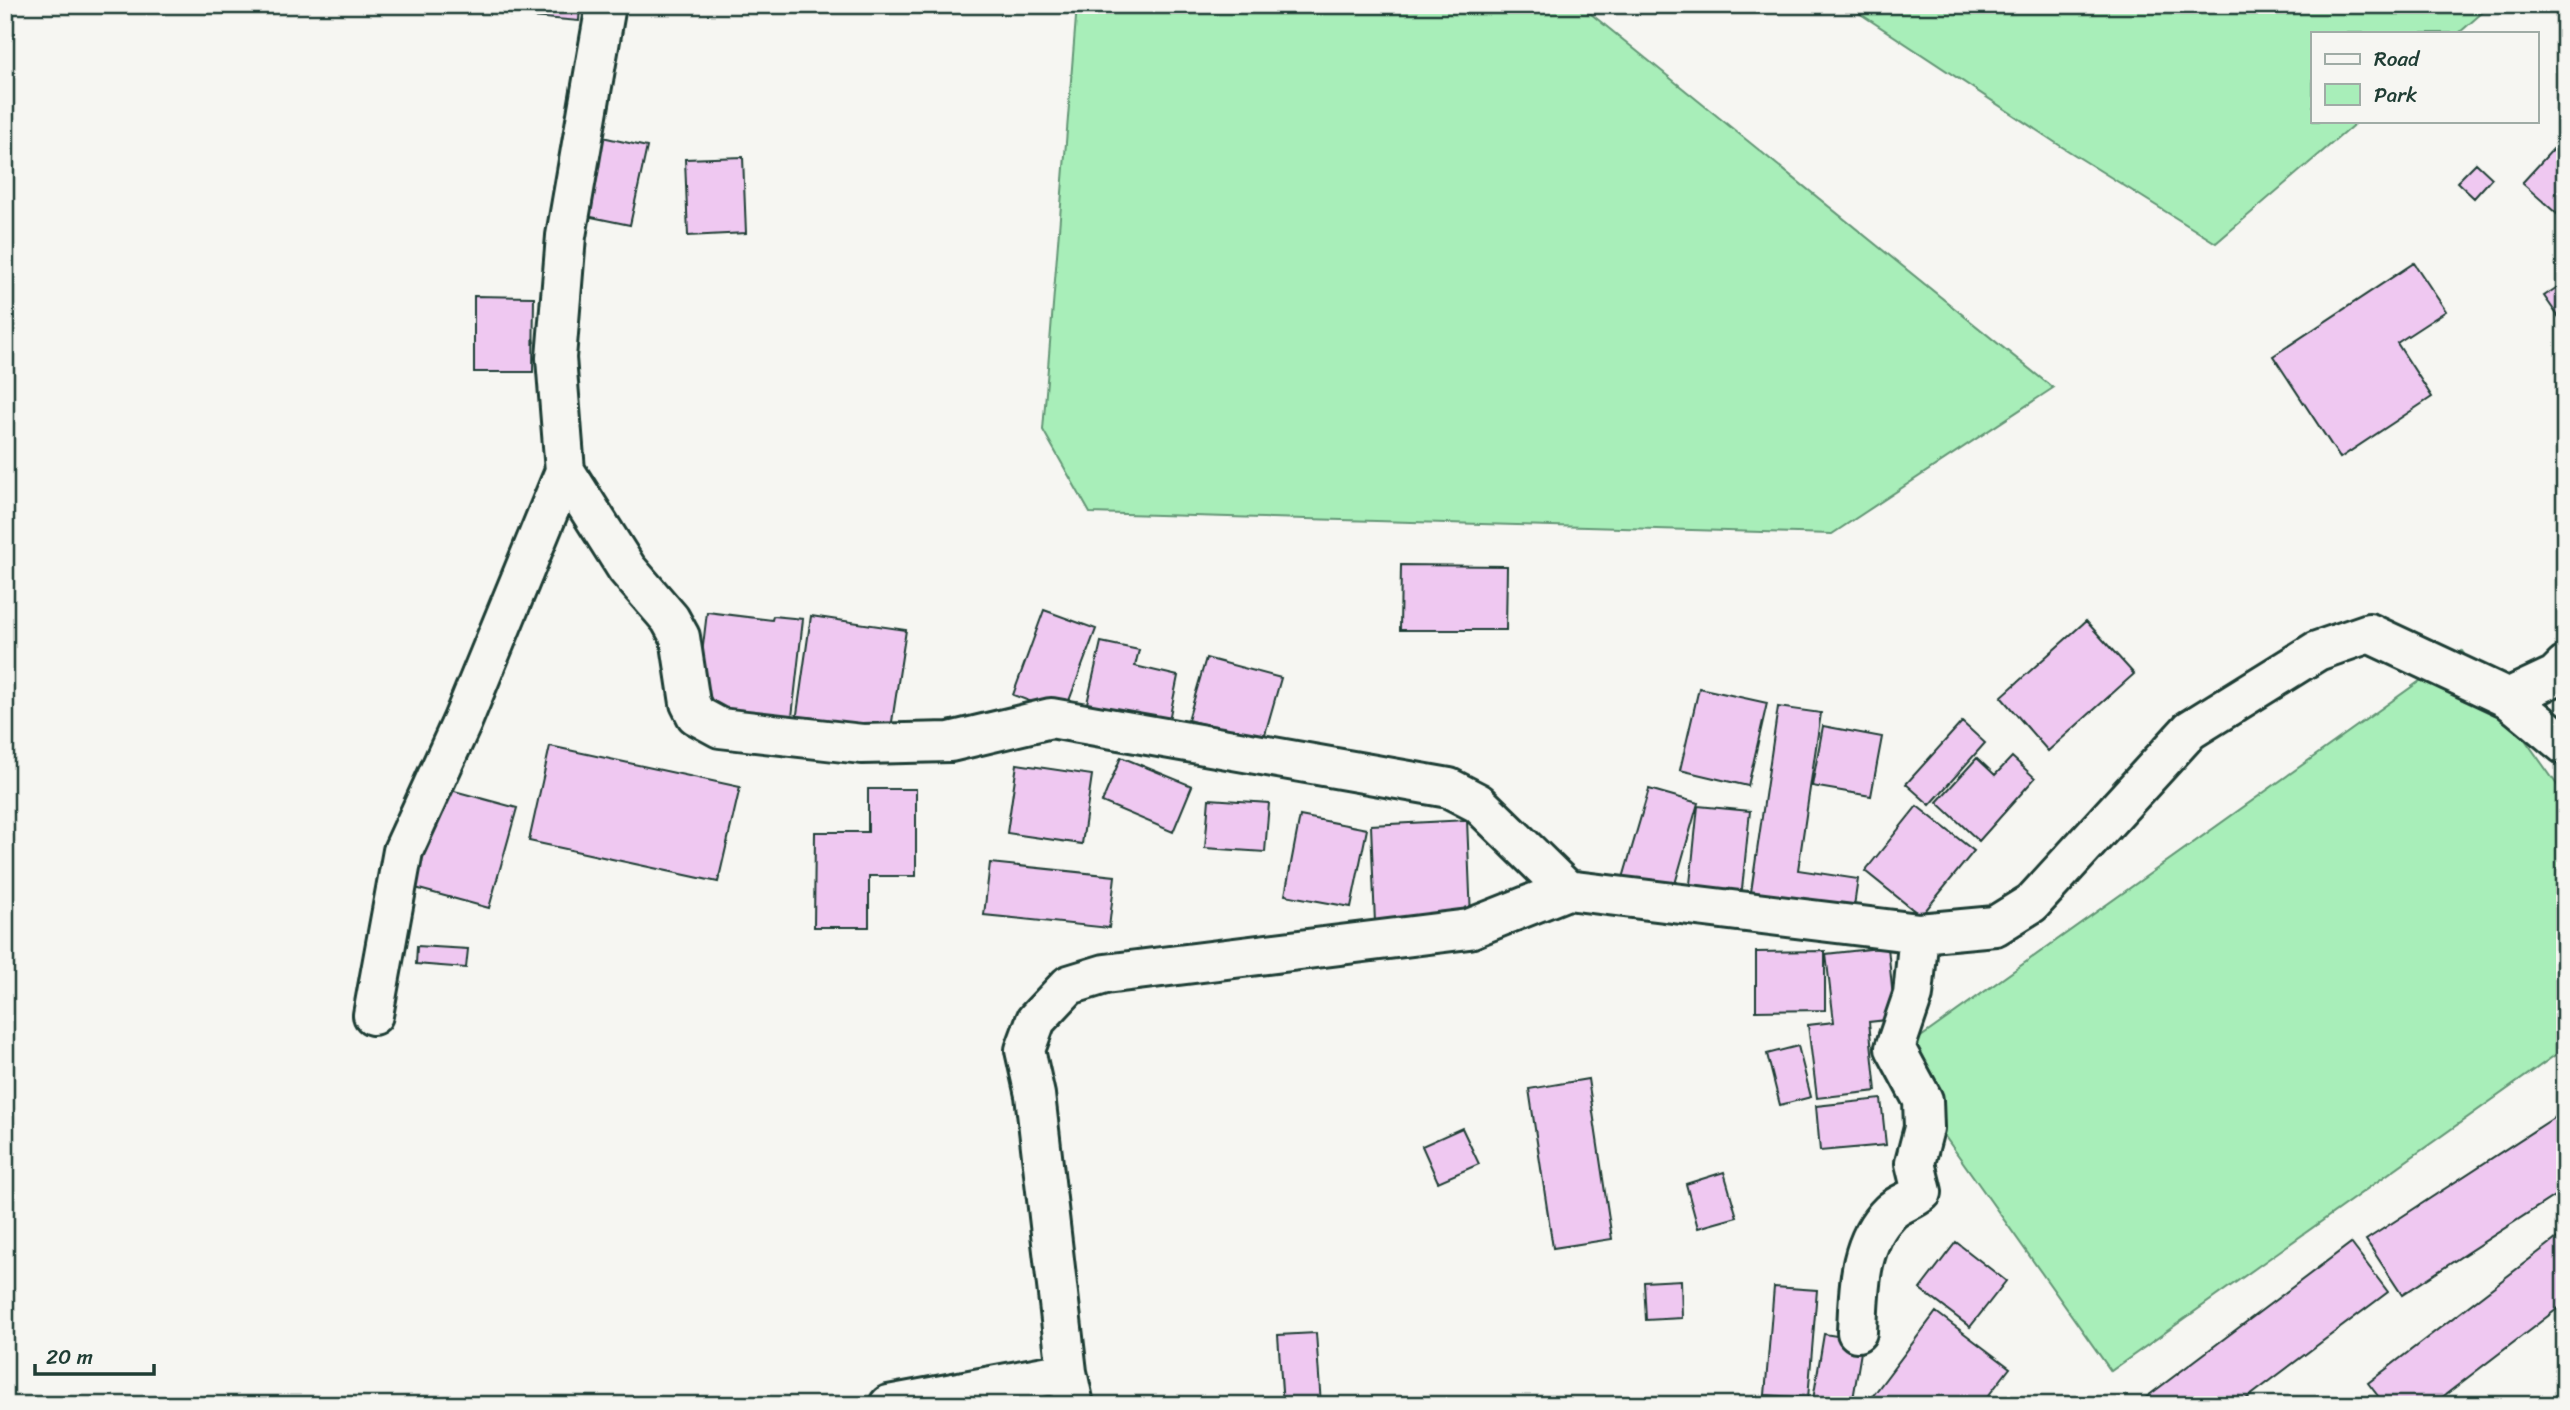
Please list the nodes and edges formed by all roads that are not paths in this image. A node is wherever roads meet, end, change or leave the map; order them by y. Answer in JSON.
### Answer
{"nodes":[{"id":1,"x":606,"y":5,"type":"edge"},
{"id":2,"x":565,"y":471,"type":"junction"},
{"id":3,"x":2565,"y":666,"type":"edge"},
{"id":4,"x":2508,"y":698,"type":"junction"},
{"id":5,"x":2565,"y":745,"type":"edge"},
{"id":6,"x":1567,"y":890,"type":"junction"},
{"id":7,"x":1919,"y":933,"type":"junction"},
{"id":8,"x":373,"y":1015,"type":"dead end"},
{"id":9,"x":1857,"y":1332,"type":"dead end"},
{"id":10,"x":1070,"y":1388,"type":"edge"},
{"id":11,"x":889,"y":1405,"type":"edge"}],
"edges":[{"from":1,"to":2,"type":"street"},
{"from":2,"to":6,"type":"street"},
{"from":2,"to":8,"type":"street"},
{"from":3,"to":4,"type":"street"},
{"from":4,"to":5,"type":"street"},
{"from":4,"to":7,"type":"street"},
{"from":6,"to":7,"type":"street"},
{"from":6,"to":10,"type":"street"},
{"from":7,"to":9,"type":"street"},
{"from":10,"to":11,"type":"street"}]}
